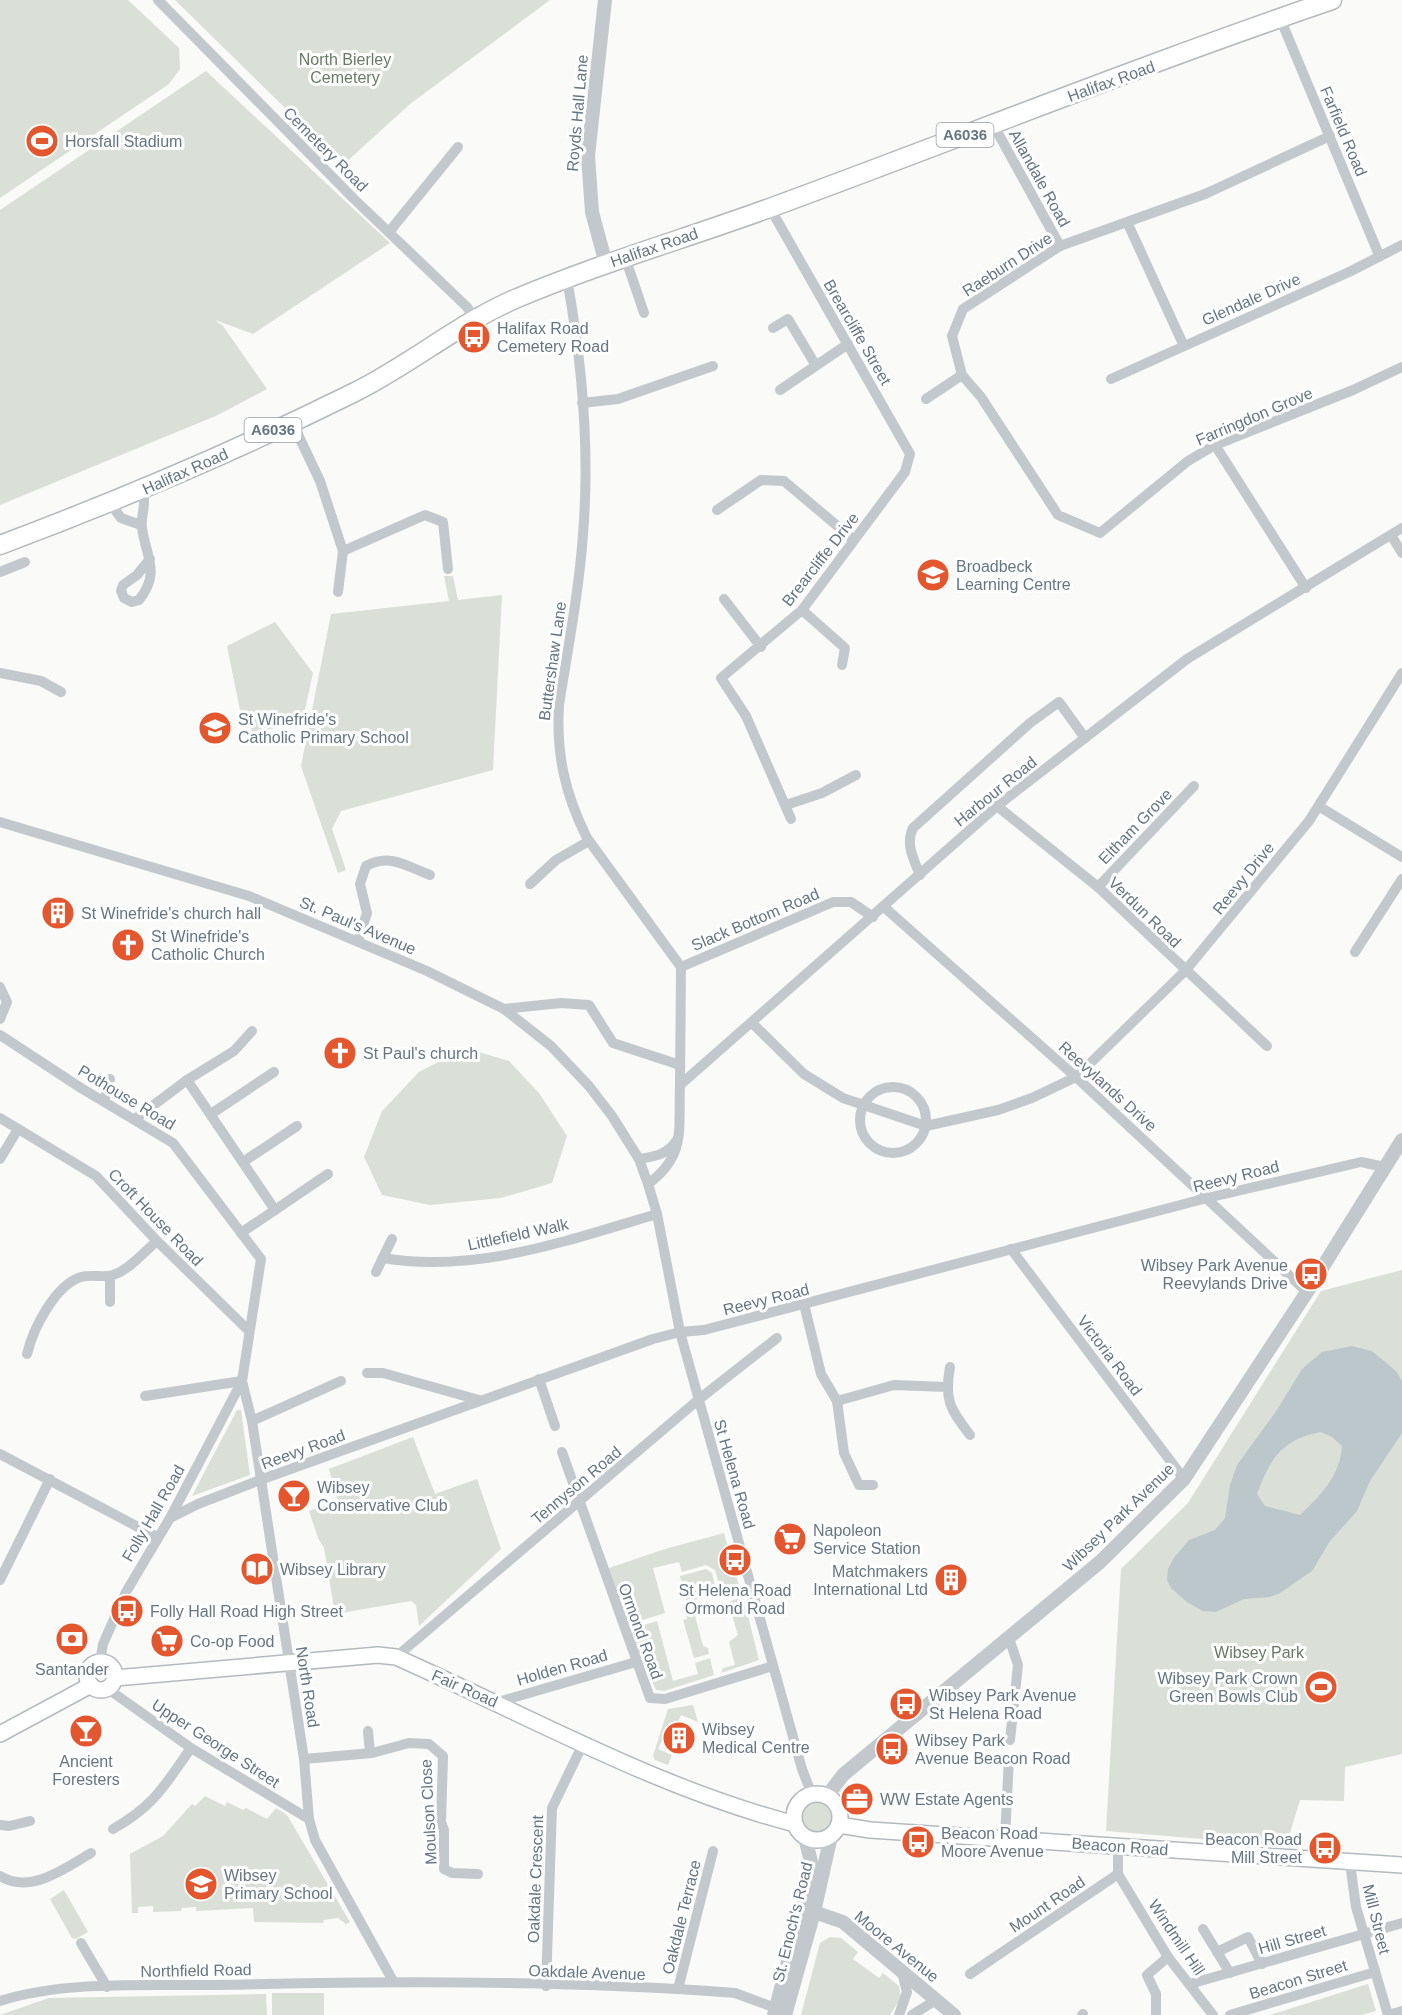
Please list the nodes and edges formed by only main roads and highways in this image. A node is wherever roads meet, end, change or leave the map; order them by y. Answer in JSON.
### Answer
{"nodes":[{"id":1,"x":1332,"y":0,"type":"edge"},
{"id":2,"x":0,"y":545,"type":"edge"},
{"id":3,"x":112,"y":1684,"type":"junction"},
{"id":4,"x":91,"y":1685,"type":"junction"},
{"id":5,"x":0,"y":1734,"type":"edge"},
{"id":6,"x":795,"y":1824,"type":"junction"},
{"id":7,"x":835,"y":1831,"type":"junction"},
{"id":8,"x":1402,"y":1865,"type":"edge"}],
"edges":[{"from":1,"to":2,"type":"highway","name":"Halifax Road","number":"A6036"},
{"from":3,"to":4,"type":"main road"},
{"from":3,"to":4,"type":"main road"},
{"from":3,"to":6,"type":"main road","name":"Fair Road"},
{"from":4,"to":5,"type":"main road"},
{"from":6,"to":7,"type":"main road"},
{"from":6,"to":7,"type":"main road"},
{"from":7,"to":8,"type":"main road","name":"Beacon Road"}]}
